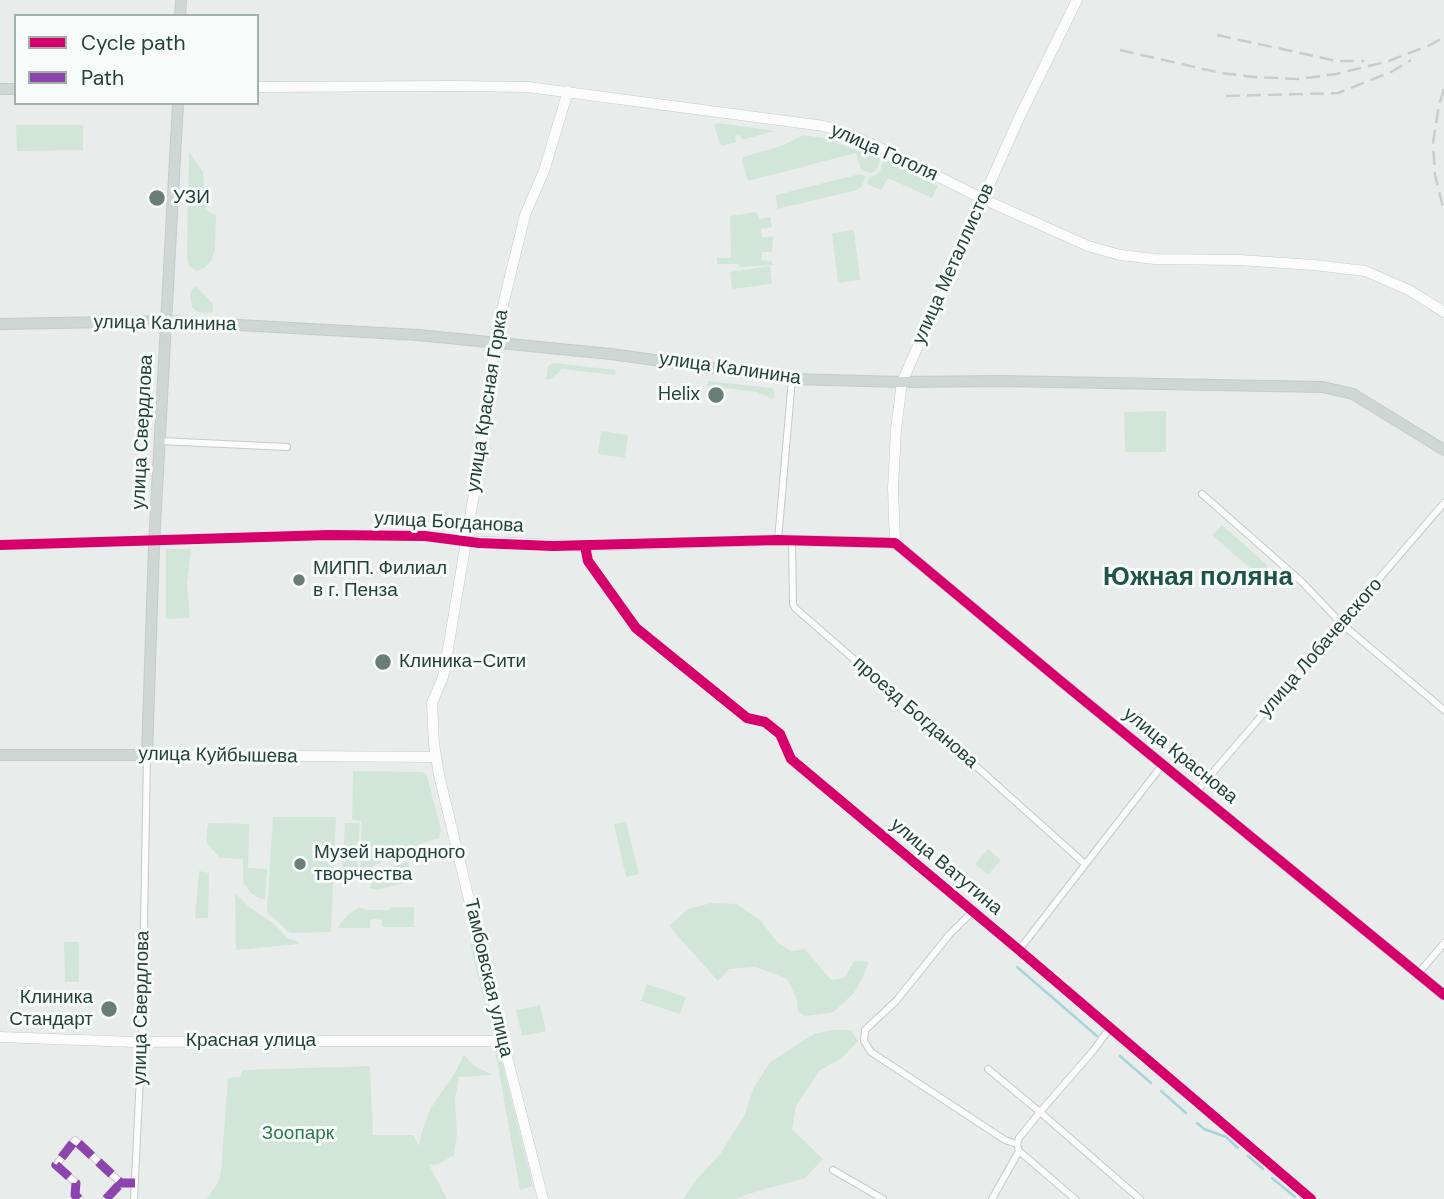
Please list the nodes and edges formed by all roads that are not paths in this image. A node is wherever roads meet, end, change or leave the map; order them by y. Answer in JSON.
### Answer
{"nodes":[{"id":1,"x":1077,"y":0,"type":"edge"},
{"id":2,"x":259,"y":87,"type":"edge"},
{"id":3,"x":568,"y":91,"type":"junction"},
{"id":4,"x":178,"y":105,"type":"edge"},
{"id":5,"x":983,"y":199,"type":"junction"},
{"id":6,"x":1444,"y":312,"type":"edge"},
{"id":7,"x":167,"y":321,"type":"junction"},
{"id":8,"x":0,"y":324,"type":"edge"},
{"id":9,"x":495,"y":342,"type":"junction"},
{"id":10,"x":792,"y":379,"type":"junction"},
{"id":11,"x":902,"y":382,"type":"junction"},
{"id":12,"x":160,"y":441,"type":"junction"},
{"id":13,"x":287,"y":447,"type":"dead end"},
{"id":14,"x":1444,"y":450,"type":"edge"},
{"id":15,"x":1202,"y":494,"type":"dead end"},
{"id":16,"x":1444,"y":503,"type":"edge"},
{"id":17,"x":778,"y":540,"type":"junction"},
{"id":18,"x":792,"y":540,"type":"junction"},
{"id":19,"x":154,"y":541,"type":"junction"},
{"id":20,"x":465,"y":541,"type":"junction"},
{"id":21,"x":895,"y":543,"type":"junction"},
{"id":22,"x":0,"y":545,"type":"edge"},
{"id":23,"x":585,"y":546,"type":"junction"},
{"id":24,"x":1342,"y":624,"type":"junction"},
{"id":25,"x":1444,"y":710,"type":"edge"},
{"id":26,"x":0,"y":755,"type":"edge"},
{"id":27,"x":147,"y":755,"type":"junction"},
{"id":28,"x":436,"y":757,"type":"junction"},
{"id":29,"x":1163,"y":764,"type":"junction"},
{"id":30,"x":1196,"y":792,"type":"junction"},
{"id":31,"x":1085,"y":864,"type":"junction"},
{"id":32,"x":972,"y":912,"type":"junction"},
{"id":33,"x":1444,"y":943,"type":"edge"},
{"id":34,"x":1019,"y":950,"type":"junction"},
{"id":35,"x":1418,"y":974,"type":"junction"},
{"id":36,"x":1444,"y":995,"type":"edge"},
{"id":37,"x":1110,"y":1028,"type":"junction"},
{"id":38,"x":0,"y":1037,"type":"edge"},
{"id":39,"x":503,"y":1041,"type":"junction"},
{"id":40,"x":142,"y":1042,"type":"junction"},
{"id":41,"x":988,"y":1069,"type":"dead end"},
{"id":42,"x":1040,"y":1112,"type":"junction"},
{"id":43,"x":1018,"y":1147,"type":"junction"},
{"id":44,"x":833,"y":1170,"type":"dead end"},
{"id":45,"x":121,"y":1183,"type":"junction"},
{"id":46,"x":135,"y":1183,"type":"junction"},
{"id":47,"x":79,"y":1199,"type":"edge"},
{"id":48,"x":106,"y":1199,"type":"edge"},
{"id":49,"x":134,"y":1199,"type":"edge"},
{"id":50,"x":543,"y":1199,"type":"edge"},
{"id":51,"x":883,"y":1199,"type":"edge"},
{"id":52,"x":992,"y":1199,"type":"edge"},
{"id":53,"x":1075,"y":1199,"type":"edge"},
{"id":54,"x":1140,"y":1199,"type":"edge"},
{"id":55,"x":1311,"y":1199,"type":"edge"}],
"edges":[{"from":1,"to":5,"type":"main road","name":"улица Металлистов"},
{"from":2,"to":3,"type":"main road","name":"улица Гоголя"},
{"from":3,"to":5,"type":"main road","name":"улица Гоголя"},
{"from":3,"to":9,"type":"main road","name":"улица Красная Горка"},
{"from":4,"to":7,"type":"main road","name":"улица Свердлова"},
{"from":5,"to":6,"type":"main road","name":"улица Гоголя"},
{"from":5,"to":11,"type":"main road","name":"улица Металлистов"},
{"from":7,"to":8,"type":"main road","name":"улица Калинина"},
{"from":7,"to":9,"type":"main road","name":"улица Калинина"},
{"from":7,"to":12,"type":"main road","name":"улица Свердлова"},
{"from":9,"to":10,"type":"main road","name":"улица Калинина"},
{"from":9,"to":20,"type":"main road","name":"улица Красная Горка"},
{"from":10,"to":11,"type":"main road","name":"улица Калинина"},
{"from":10,"to":17,"type":"street"},
{"from":11,"to":14,"type":"main road","name":"улица Калинина"},
{"from":11,"to":21,"type":"main road","name":"улица Металлистов"},
{"from":12,"to":13,"type":"street"},
{"from":12,"to":19,"type":"main road","name":"улица Свердлова"},
{"from":15,"to":24,"type":"street"},
{"from":16,"to":24,"type":"street","name":"улица Лобачевского"},
{"from":17,"to":18,"type":"main road","name":"улица Богданова"},
{"from":17,"to":23,"type":"main road","name":"улица Богданова"},
{"from":18,"to":21,"type":"main road","name":"улица Богданова"},
{"from":18,"to":31,"type":"street","name":"проезд Богданова"},
{"from":19,"to":20,"type":"street","name":"улица Богданова"},
{"from":19,"to":22,"type":"street","name":"улица Богданова"},
{"from":19,"to":27,"type":"main road","name":"улица Свердлова"},
{"from":20,"to":23,"type":"main road","name":"улица Богданова"},
{"from":20,"to":28,"type":"main road","name":"улица Красная Горка"},
{"from":21,"to":29,"type":"main road","name":"улица Краснова"},
{"from":23,"to":32,"type":"street","name":"улица Ватутина"},
{"from":24,"to":25,"type":"street"},
{"from":24,"to":30,"type":"street","name":"улица Лобачевского"},
{"from":26,"to":27,"type":"main road","name":"улица Куйбышева"},
{"from":27,"to":28,"type":"main road","name":"улица Куйбышева"},
{"from":27,"to":40,"type":"street","name":"улица Свердлова"},
{"from":28,"to":39,"type":"main road","name":"Тамбовская улица"},
{"from":29,"to":30,"type":"main road","name":"улица Краснова"},
{"from":29,"to":31,"type":"street","name":"улица Краснова"},
{"from":30,"to":35,"type":"main road","name":"улица Краснова"},
{"from":31,"to":34,"type":"street","name":"улица Краснова"},
{"from":32,"to":34,"type":"street","name":"улица Ватутина"},
{"from":32,"to":43,"type":"street"},
{"from":33,"to":35,"type":"street"},
{"from":34,"to":37,"type":"street","name":"улица Ватутина"},
{"from":35,"to":36,"type":"main road","name":"улица Краснова"},
{"from":37,"to":42,"type":"street"},
{"from":37,"to":55,"type":"street","name":"улица Ватутина"},
{"from":38,"to":40,"type":"main road","name":"Красная улица"},
{"from":39,"to":40,"type":"main road","name":"Красная улица"},
{"from":39,"to":50,"type":"main road","name":"Тамбовская улица"},
{"from":40,"to":46,"type":"street","name":"улица Свердлова"},
{"from":41,"to":42,"type":"street"},
{"from":42,"to":43,"type":"street"},
{"from":42,"to":54,"type":"street"},
{"from":43,"to":52,"type":"street"},
{"from":43,"to":53,"type":"street"},
{"from":44,"to":51,"type":"street"},
{"from":45,"to":46,"type":"street"},
{"from":45,"to":47,"type":"street"},
{"from":45,"to":48,"type":"street"},
{"from":46,"to":49,"type":"street","name":"улица Свердлова"}]}
